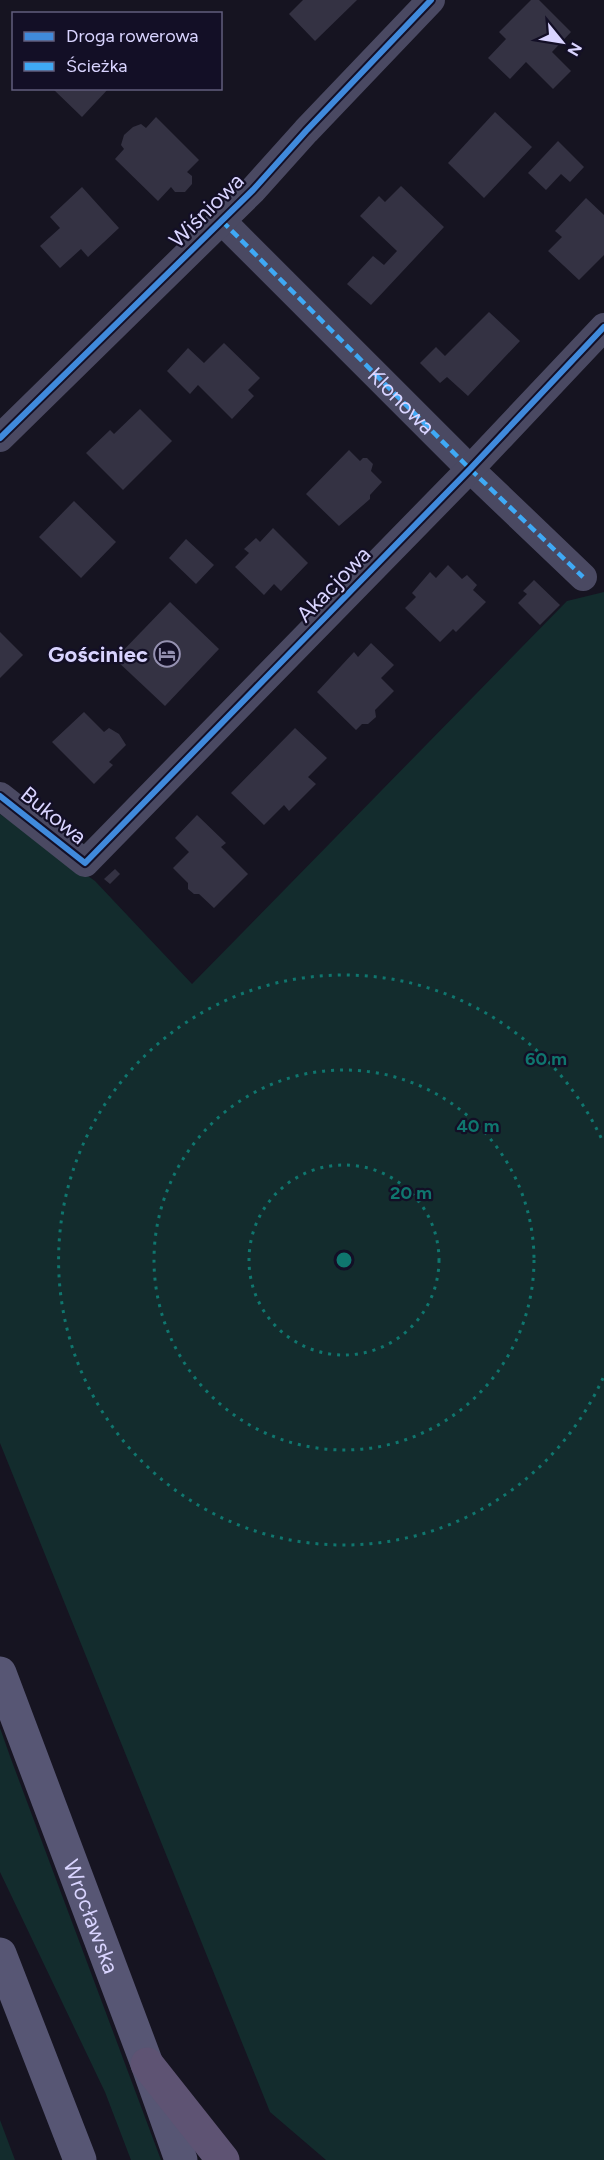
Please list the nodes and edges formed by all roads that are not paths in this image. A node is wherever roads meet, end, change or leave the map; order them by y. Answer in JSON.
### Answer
{"nodes":[{"id":1,"x":431,"y":0,"type":"edge"},
{"id":2,"x":222,"y":221,"type":"junction"},
{"id":3,"x":604,"y":327,"type":"edge"},
{"id":4,"x":0,"y":438,"type":"edge"},
{"id":5,"x":470,"y":469,"type":"junction"},
{"id":6,"x":583,"y":578,"type":"dead end"},
{"id":7,"x":0,"y":796,"type":"edge"},
{"id":8,"x":85,"y":863,"type":"joint"},
{"id":9,"x":0,"y":1673,"type":"edge"},
{"id":10,"x":0,"y":1954,"type":"edge"},
{"id":11,"x":147,"y":2064,"type":"junction"},
{"id":12,"x":80,"y":2160,"type":"edge"},
{"id":13,"x":181,"y":2160,"type":"edge"},
{"id":14,"x":223,"y":2160,"type":"edge"}],
"edges":[{"from":1,"to":2,"type":"street","name":"Wiśniowa"},
{"from":2,"to":4,"type":"street","name":"Wiśniowa"},
{"from":2,"to":5,"type":"street","name":"Klonowa"},
{"from":3,"to":5,"type":"street","name":"Akacjowa"},
{"from":5,"to":6,"type":"street","name":"Klonowa"},
{"from":5,"to":8,"type":"street","name":"Akacjowa"},
{"from":7,"to":8,"type":"street","name":"Bukowa"},
{"from":9,"to":11,"type":"main road","name":"Wrocławska"},
{"from":10,"to":12,"type":"main road"},
{"from":11,"to":13,"type":"main road","name":"Wrocławska"},
{"from":11,"to":14,"type":"main road"}]}
